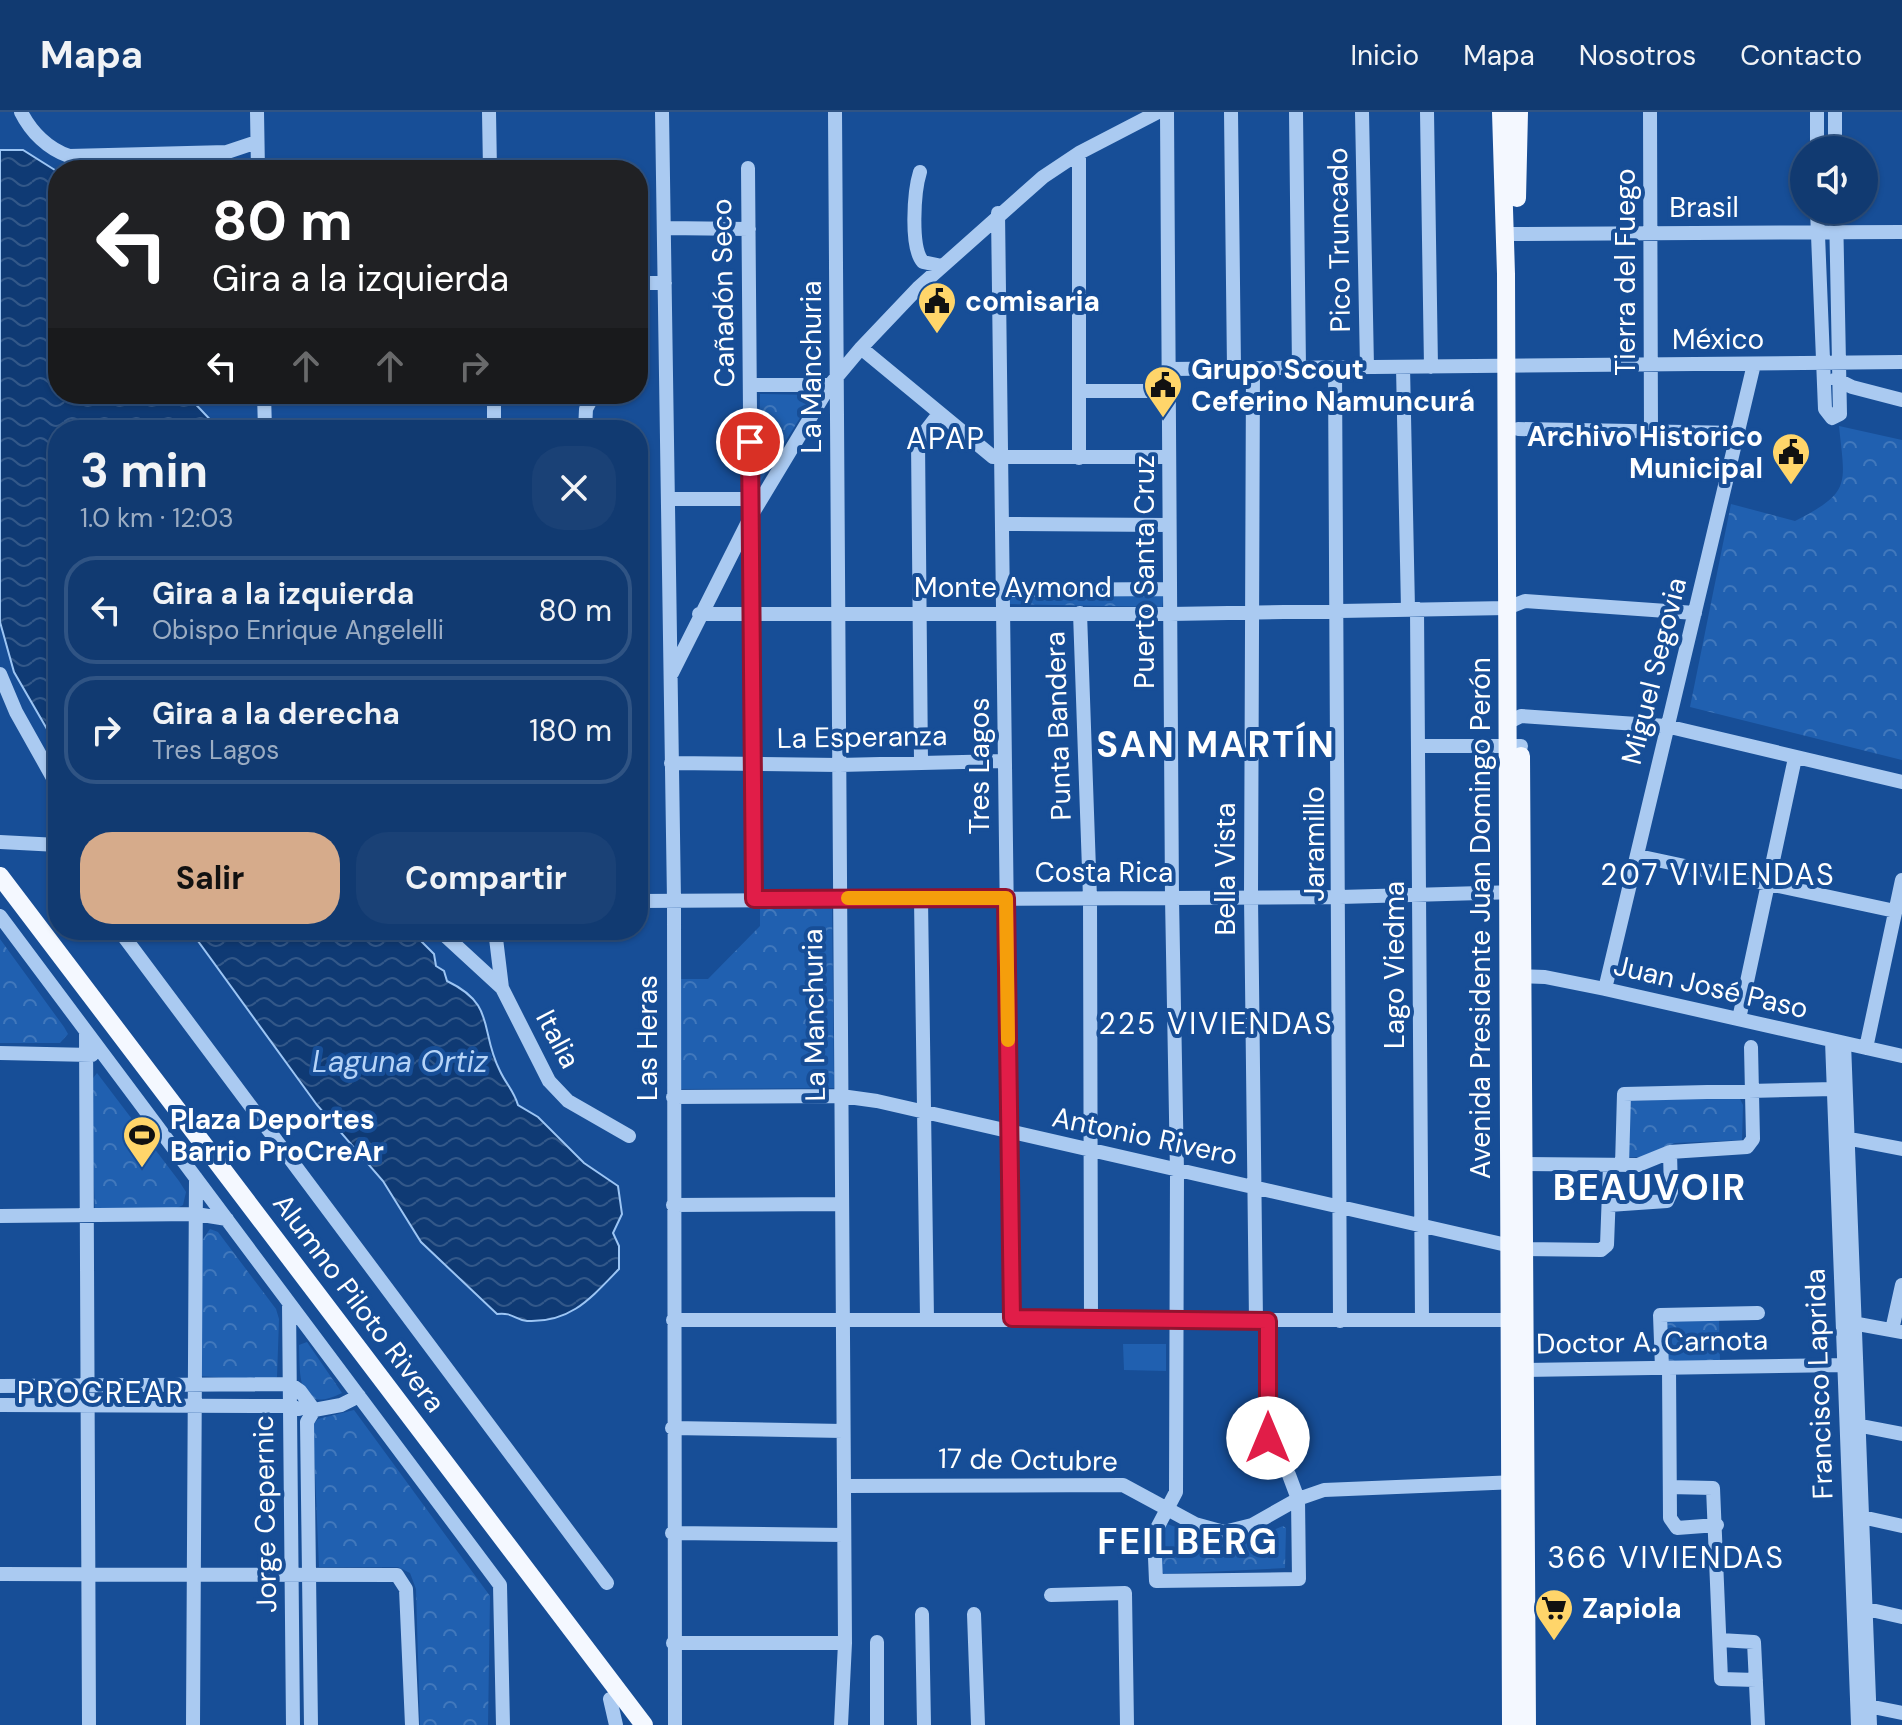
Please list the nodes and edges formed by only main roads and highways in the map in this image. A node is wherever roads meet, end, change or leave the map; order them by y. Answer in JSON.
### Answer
{"nodes":[{"id":1,"x":1501,"y":112,"type":"edge"},
{"id":2,"x":1519,"y":112,"type":"edge"},
{"id":3,"x":1511,"y":234,"type":"junction"},
{"id":4,"x":1512,"y":366,"type":"junction"},
{"id":5,"x":1512,"y":606,"type":"junction"},
{"id":6,"x":0,"y":876,"type":"edge"},
{"id":7,"x":0,"y":891,"type":"edge"},
{"id":8,"x":48,"y":939,"type":"edge"},
{"id":9,"x":49,"y":940,"type":"edge"},
{"id":10,"x":1517,"y":1483,"type":"junction"},
{"id":11,"x":630,"y":1725,"type":"edge"},
{"id":12,"x":644,"y":1725,"type":"edge"},
{"id":13,"x":1511,"y":1725,"type":"edge"},
{"id":14,"x":1527,"y":1725,"type":"edge"}],
"edges":[{"from":1,"to":3,"type":"main road","name":"Avenida Presidente Juan Domingo Perón"},
{"from":2,"to":3,"type":"main road","name":"Avenida Presidente Juan Domingo Perón"},
{"from":3,"to":4,"type":"main road","name":"Avenida Presidente Juan Domingo Perón"},
{"from":4,"to":5,"type":"main road","name":"Avenida Presidente Juan Domingo Perón"},
{"from":4,"to":5,"type":"main road","name":"Avenida Presidente Juan Domingo Perón"},
{"from":5,"to":10,"type":"main road","name":"Avenida Presidente Juan Domingo Perón"},
{"from":6,"to":8,"type":"main road","name":"Alumno Piloto Rivera"},
{"from":7,"to":11,"type":"main road","name":"Alumno Piloto Rivera"},
{"from":9,"to":12,"type":"main road","name":"Alumno Piloto Rivera"},
{"from":10,"to":13,"type":"main road","name":"Avenida Presidente Juan Domingo Perón"},
{"from":10,"to":14,"type":"main road","name":"Avenida Presidente Juan Domingo Perón"}]}
